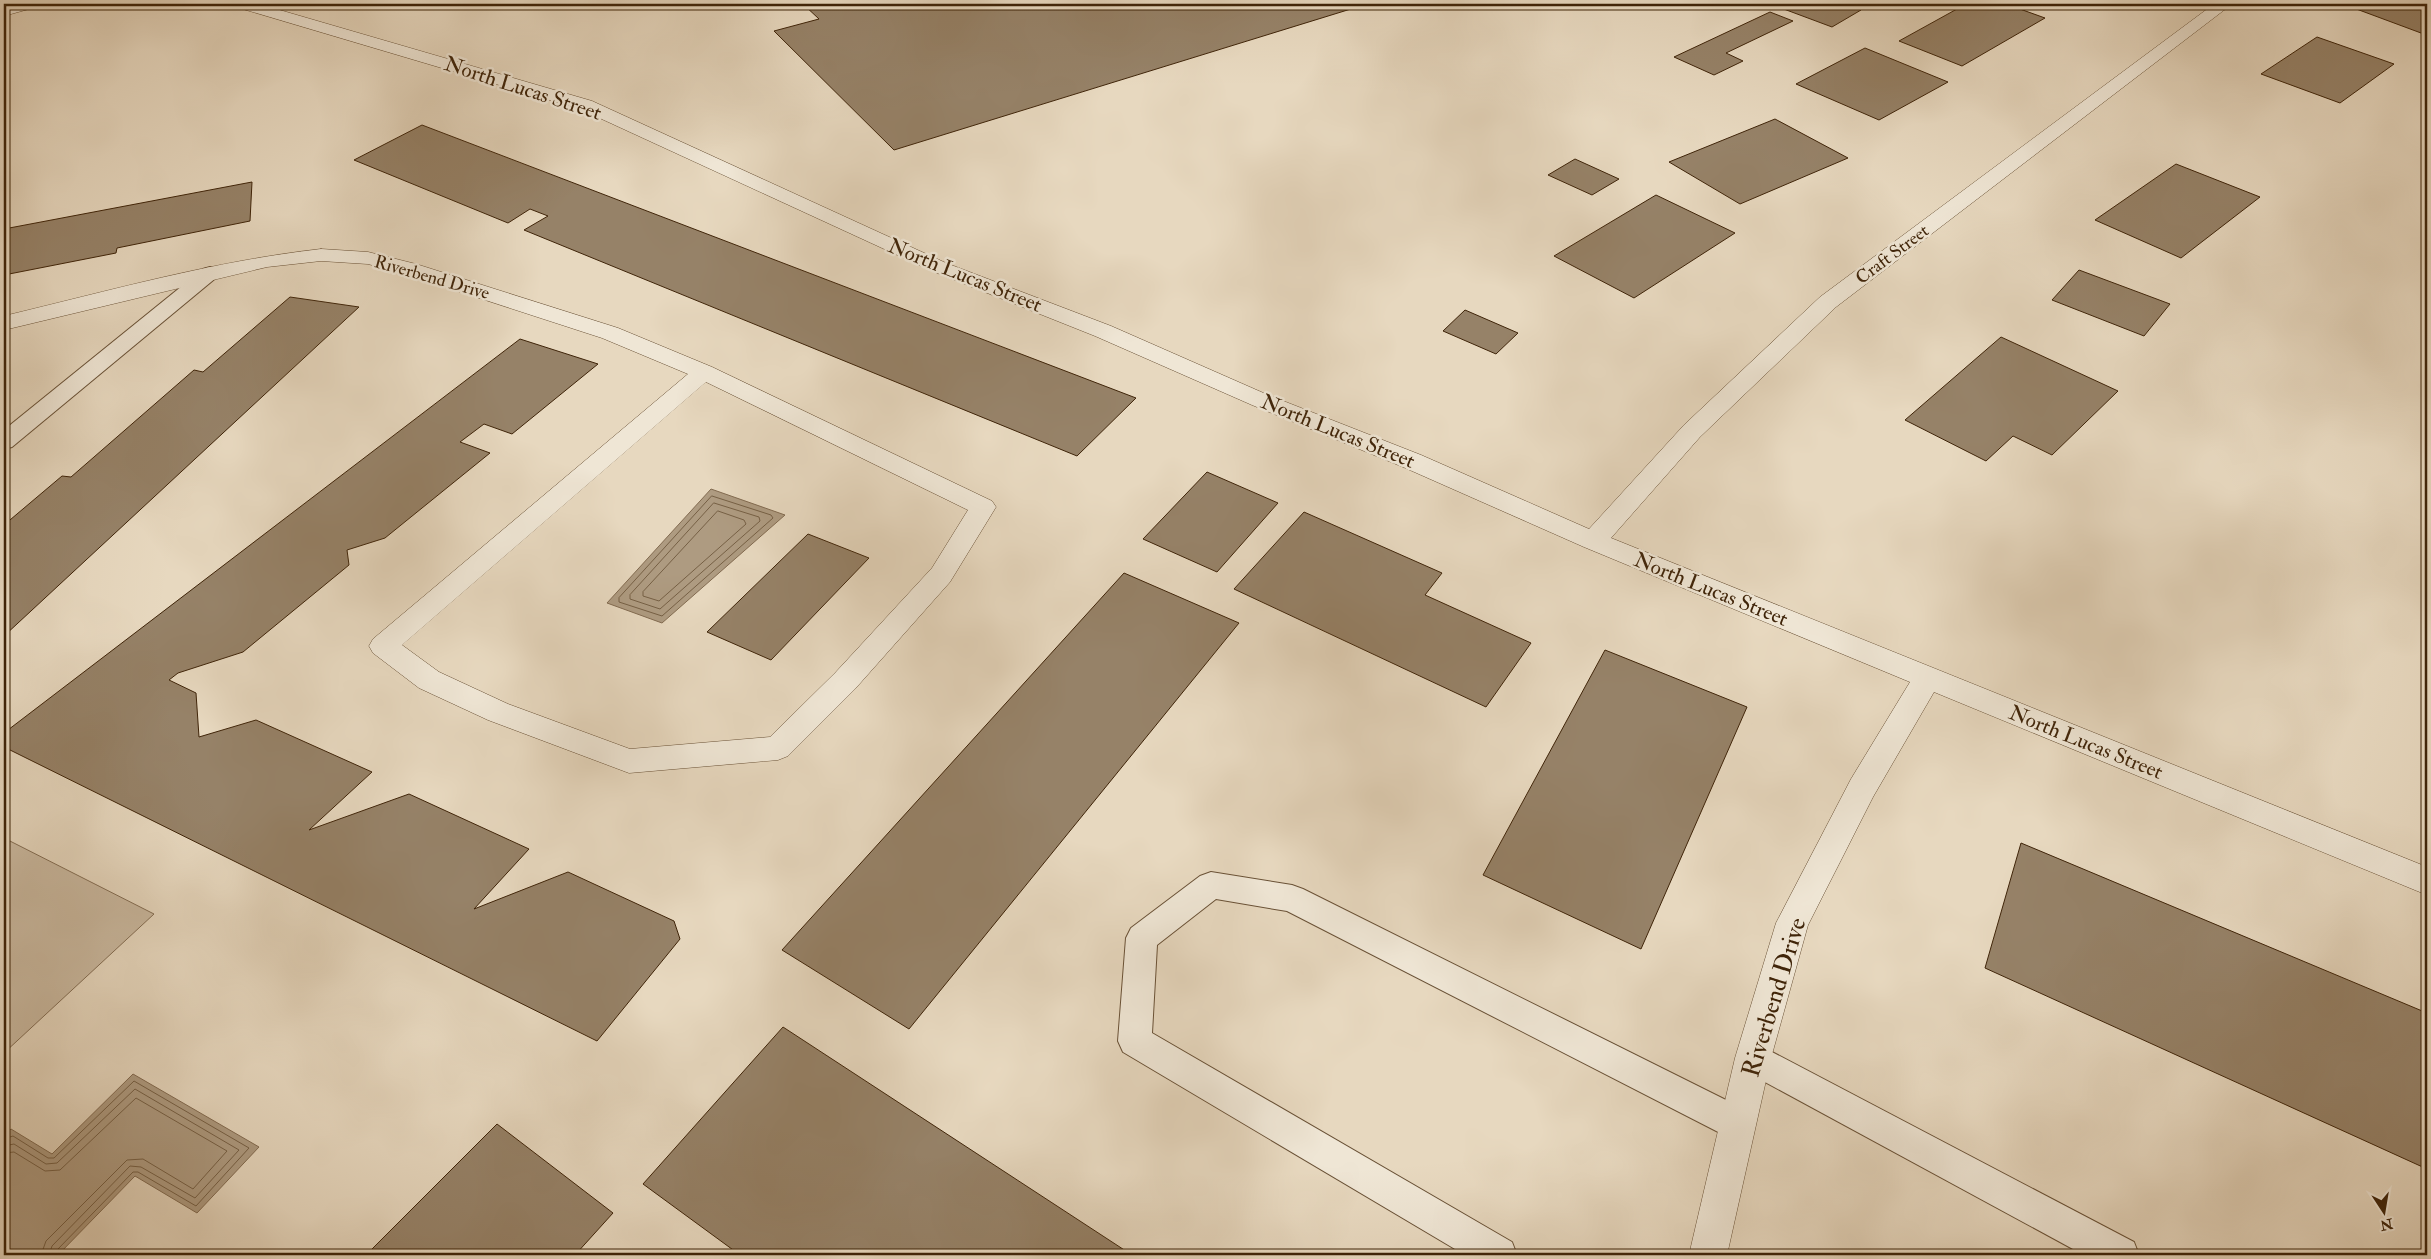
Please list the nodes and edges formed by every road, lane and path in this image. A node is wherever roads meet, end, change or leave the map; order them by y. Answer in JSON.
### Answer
{"nodes":[{"id":1,"x":30,"y":4,"type":"edge"},
{"id":2,"x":242,"y":4,"type":"edge"},
{"id":3,"x":2224,"y":4,"type":"edge"},
{"id":4,"x":4,"y":11,"type":"edge"},
{"id":5,"x":210,"y":273,"type":"junction"},
{"id":6,"x":4,"y":322,"type":"edge"},
{"id":7,"x":704,"y":372,"type":"junction"},
{"id":8,"x":4,"y":442,"type":"edge"},
{"id":9,"x":1593,"y":541,"type":"junction"},
{"id":10,"x":1927,"y":678,"type":"junction"},
{"id":11,"x":2427,"y":881,"type":"edge"},
{"id":12,"x":1754,"y":1058,"type":"junction"},
{"id":13,"x":1738,"y":1124,"type":"junction"},
{"id":14,"x":1499,"y":1255,"type":"edge"},
{"id":15,"x":1708,"y":1255,"type":"edge"},
{"id":16,"x":2121,"y":1255,"type":"edge"}],
"edges":[{"from":1,"to":4,"type":"street"},
{"from":2,"to":9,"type":"street","name":"North Lucas Street"},
{"from":3,"to":9,"type":"street","name":"Craft Street"},
{"from":5,"to":6,"type":"street","name":"Riverbend Drive"},
{"from":5,"to":7,"type":"street","name":"Riverbend Drive"},
{"from":5,"to":8,"type":"lane"},
{"from":7,"to":7,"type":"street","name":"Riverbend Drive"},
{"from":9,"to":10,"type":"street","name":"North Lucas Street"},
{"from":10,"to":11,"type":"street","name":"North Lucas Street"},
{"from":10,"to":12,"type":"street","name":"Riverbend Drive"},
{"from":12,"to":13,"type":"street","name":"Riverbend Drive"},
{"from":12,"to":16,"type":"lane"},
{"from":13,"to":14,"type":"lane"},
{"from":13,"to":15,"type":"street","name":"Riverbend Drive"}]}
